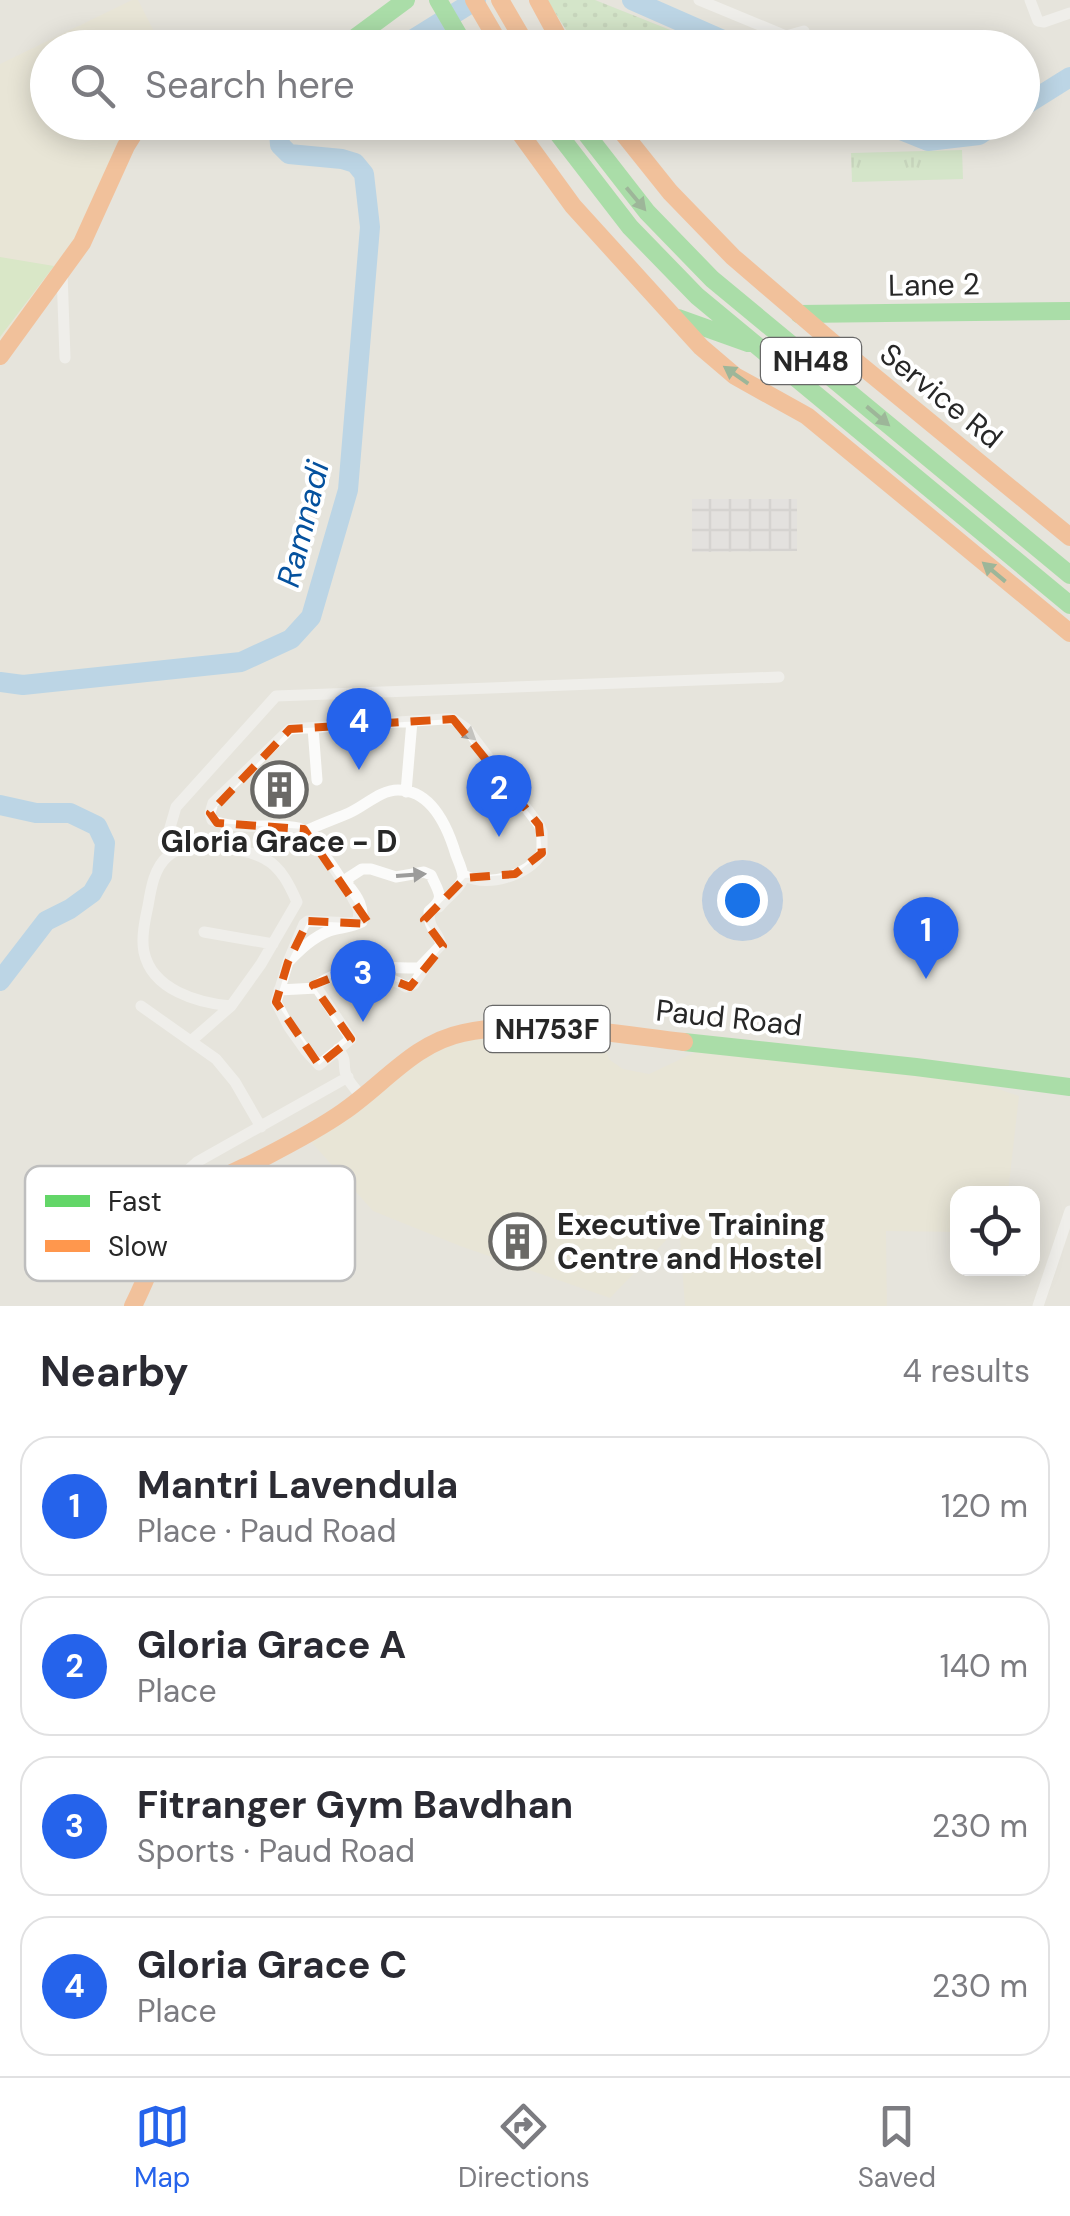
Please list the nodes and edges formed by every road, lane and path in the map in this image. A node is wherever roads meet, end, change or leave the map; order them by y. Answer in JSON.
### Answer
{"nodes":[{"id":1,"x":423,"y":0,"type":"edge"},
{"id":2,"x":438,"y":0,"type":"edge"},
{"id":3,"x":474,"y":0,"type":"edge"},
{"id":4,"x":538,"y":0,"type":"edge"},
{"id":5,"x":699,"y":0,"type":"edge"},
{"id":6,"x":1030,"y":0,"type":"edge"},
{"id":7,"x":405,"y":2,"type":"edge"},
{"id":8,"x":504,"y":6,"type":"edge"},
{"id":9,"x":1070,"y":14,"type":"edge"},
{"id":10,"x":366,"y":30,"type":"edge"},
{"id":11,"x":455,"y":30,"type":"edge"},
{"id":12,"x":492,"y":30,"type":"edge"},
{"id":13,"x":518,"y":30,"type":"edge"},
{"id":14,"x":554,"y":30,"type":"edge"},
{"id":15,"x":772,"y":30,"type":"edge"},
{"id":16,"x":130,"y":140,"type":"edge"},
{"id":17,"x":525,"y":140,"type":"edge"},
{"id":18,"x":562,"y":140,"type":"edge"},
{"id":19,"x":590,"y":140,"type":"edge"},
{"id":20,"x":628,"y":140,"type":"edge"},
{"id":21,"x":62,"y":272,"type":"junction"},
{"id":22,"x":1070,"y":310,"type":"edge"},
{"id":23,"x":800,"y":314,"type":"junction"},
{"id":24,"x":672,"y":316,"type":"junction"},
{"id":25,"x":753,"y":345,"type":"junction"},
{"id":26,"x":0,"y":356,"type":"edge"},
{"id":27,"x":65,"y":358,"type":"dead end"},
{"id":28,"x":1070,"y":536,"type":"edge"},
{"id":29,"x":1070,"y":575,"type":"edge"},
{"id":30,"x":1070,"y":604,"type":"edge"},
{"id":31,"x":1070,"y":633,"type":"edge"},
{"id":32,"x":779,"y":677,"type":"dead end"},
{"id":33,"x":412,"y":721,"type":"junction"},
{"id":34,"x":314,"y":728,"type":"junction"},
{"id":35,"x":316,"y":780,"type":"dead end"},
{"id":36,"x":406,"y":792,"type":"junction"},
{"id":37,"x":169,"y":831,"type":"dead end"},
{"id":38,"x":306,"y":832,"type":"junction"},
{"id":39,"x":463,"y":876,"type":"junction"},
{"id":40,"x":204,"y":932,"type":"dead end"},
{"id":41,"x":273,"y":944,"type":"junction"},
{"id":42,"x":288,"y":962,"type":"junction"},
{"id":43,"x":359,"y":967,"type":"junction"},
{"id":44,"x":317,"y":988,"type":"junction"},
{"id":45,"x":279,"y":990,"type":"junction"},
{"id":46,"x":140,"y":1006,"type":"dead end"},
{"id":47,"x":231,"y":1006,"type":"junction"},
{"id":48,"x":191,"y":1040,"type":"junction"},
{"id":49,"x":338,"y":1049,"type":"junction"},
{"id":50,"x":326,"y":1059,"type":"junction"},
{"id":51,"x":346,"y":1074,"type":"junction"},
{"id":52,"x":1070,"y":1087,"type":"edge"},
{"id":53,"x":362,"y":1098,"type":"junction"},
{"id":54,"x":261,"y":1127,"type":"junction"},
{"id":55,"x":192,"y":1166,"type":"edge"},
{"id":56,"x":248,"y":1166,"type":"edge"},
{"id":57,"x":1070,"y":1211,"type":"edge"},
{"id":58,"x":146,"y":1281,"type":"edge"},
{"id":59,"x":133,"y":1306,"type":"edge"},
{"id":60,"x":1038,"y":1306,"type":"edge"}],
"edges":[{"from":1,"to":7,"type":"main road"},
{"from":2,"to":11,"type":"main road"},
{"from":3,"to":12,"type":"main road"},
{"from":4,"to":14,"type":"main road"},
{"from":5,"to":15,"type":"street"},
{"from":6,"to":9,"type":"street"},
{"from":7,"to":10,"type":"main road"},
{"from":8,"to":13,"type":"main road"},
{"from":16,"to":21,"type":"main road"},
{"from":17,"to":24,"type":"main road"},
{"from":18,"to":25,"type":"main road","number":"NH48"},
{"from":19,"to":29,"type":"main road","number":"NH48","one_way":true},
{"from":20,"to":23,"type":"main road","name":"Service Rd"},
{"from":21,"to":26,"type":"main road"},
{"from":21,"to":27,"type":"street"},
{"from":22,"to":23,"type":"main road","name":"Lane 2"},
{"from":23,"to":28,"type":"main road","name":"Service Rd"},
{"from":24,"to":25,"type":"main road"},
{"from":31,"to":24,"type":"main road","one_way":true},
{"from":25,"to":30,"type":"main road","number":"NH48"},
{"from":32,"to":37,"type":"street"},
{"from":33,"to":34,"type":"street"},
{"from":33,"to":36,"type":"street"},
{"from":33,"to":39,"type":"street","one_way":true},
{"from":34,"to":35,"type":"street"},
{"from":34,"to":38,"type":"street"},
{"from":36,"to":38,"type":"street"},
{"from":36,"to":39,"type":"street"},
{"from":38,"to":42,"type":"street"},
{"from":39,"to":43,"type":"street"},
{"from":40,"to":41,"type":"street"},
{"from":41,"to":47,"type":"street"},
{"from":41,"to":47,"type":"street"},
{"from":42,"to":43,"type":"street","one_way":true},
{"from":42,"to":45,"type":"street"},
{"from":43,"to":44,"type":"street"},
{"from":44,"to":45,"type":"street"},
{"from":44,"to":49,"type":"street"},
{"from":45,"to":50,"type":"street"},
{"from":46,"to":48,"type":"street"},
{"from":47,"to":48,"type":"street"},
{"from":48,"to":54,"type":"street"},
{"from":49,"to":50,"type":"street"},
{"from":49,"to":51,"type":"street"},
{"from":50,"to":51,"type":"street"},
{"from":51,"to":53,"type":"street"},
{"from":51,"to":54,"type":"street"},
{"from":52,"to":53,"type":"main road","name":"Paud Road","number":"NH753F"},
{"from":53,"to":56,"type":"main road","name":"Paud Road","number":"NH753F"},
{"from":54,"to":55,"type":"street"},
{"from":57,"to":60,"type":"street"},
{"from":58,"to":59,"type":"main road","name":"Paud Road","number":"NH753F"}]}
